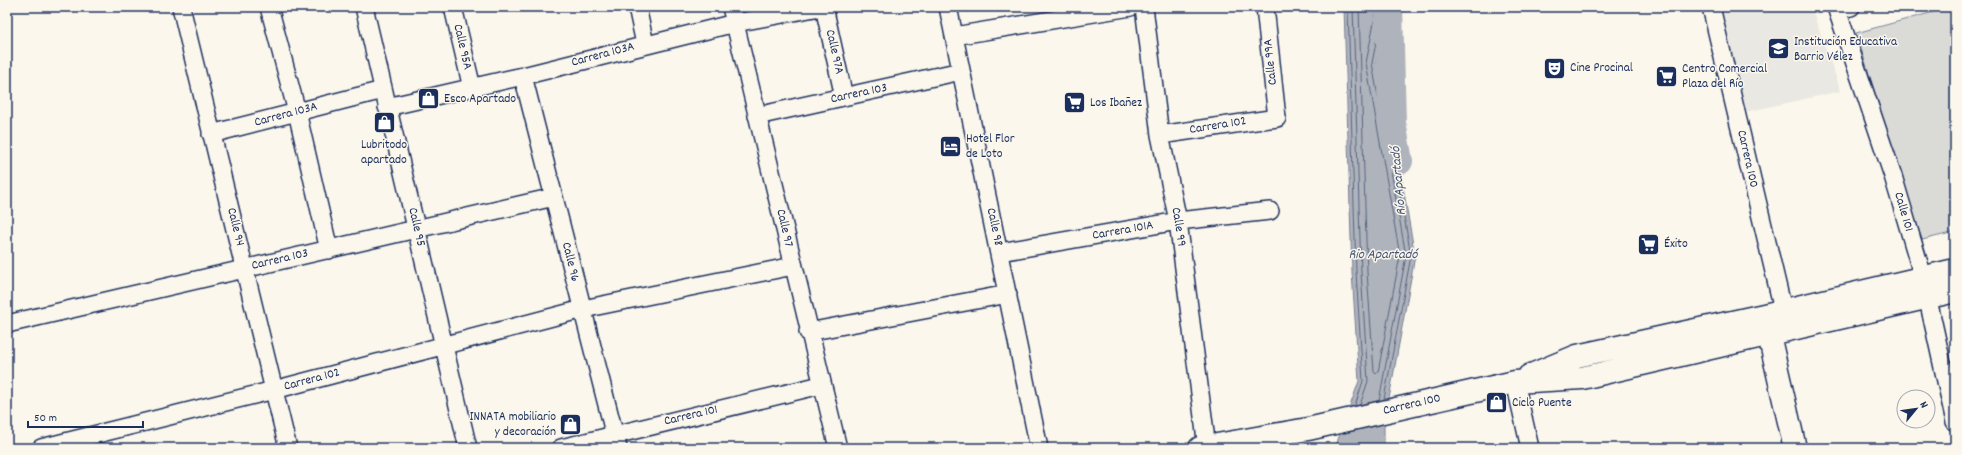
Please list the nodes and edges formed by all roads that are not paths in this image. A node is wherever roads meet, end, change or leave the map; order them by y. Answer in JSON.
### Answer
{"nodes":[{"id":1,"x":181,"y":7,"type":"edge"},
{"id":2,"x":269,"y":7,"type":"edge"},
{"id":3,"x":364,"y":7,"type":"edge"},
{"id":4,"x":453,"y":7,"type":"edge"},
{"id":5,"x":637,"y":7,"type":"edge"},
{"id":6,"x":820,"y":7,"type":"edge"},
{"id":7,"x":824,"y":7,"type":"edge"},
{"id":8,"x":948,"y":7,"type":"edge"},
{"id":9,"x":1131,"y":7,"type":"edge"},
{"id":10,"x":1144,"y":7,"type":"edge"},
{"id":11,"x":1266,"y":7,"type":"edge"},
{"id":12,"x":1711,"y":7,"type":"edge"},
{"id":13,"x":1841,"y":8,"type":"edge"},
{"id":14,"x":1063,"y":12,"type":"edge"},
{"id":15,"x":733,"y":15,"type":"edge"},
{"id":16,"x":954,"y":36,"type":"junction"},
{"id":17,"x":645,"y":44,"type":"junction"},
{"id":18,"x":961,"y":71,"type":"junction"},
{"id":19,"x":523,"y":76,"type":"junction"},
{"id":20,"x":472,"y":88,"type":"junction"},
{"id":21,"x":383,"y":90,"type":"junction"},
{"id":22,"x":844,"y":97,"type":"junction"},
{"id":23,"x":387,"y":107,"type":"junction"},
{"id":24,"x":297,"y":112,"type":"junction"},
{"id":25,"x":757,"y":116,"type":"junction"},
{"id":26,"x":1277,"y":118,"type":"joint"},
{"id":27,"x":211,"y":134,"type":"junction"},
{"id":28,"x":1160,"y":135,"type":"junction"},
{"id":29,"x":554,"y":197,"type":"junction"},
{"id":30,"x":1270,"y":211,"type":"dead end"},
{"id":31,"x":1178,"y":221,"type":"junction"},
{"id":32,"x":416,"y":229,"type":"junction"},
{"id":33,"x":329,"y":250,"type":"junction"},
{"id":34,"x":1000,"y":252,"type":"junction"},
{"id":35,"x":792,"y":266,"type":"junction"},
{"id":36,"x":246,"y":268,"type":"junction"},
{"id":37,"x":1955,"y":270,"type":"edge"},
{"id":38,"x":1925,"y":288,"type":"junction"},
{"id":39,"x":1955,"y":291,"type":"edge"},
{"id":40,"x":1008,"y":294,"type":"junction"},
{"id":41,"x":582,"y":309,"type":"junction"},
{"id":42,"x":1776,"y":322,"type":"junction"},
{"id":43,"x":7,"y":324,"type":"edge"},
{"id":44,"x":808,"y":332,"type":"junction"},
{"id":45,"x":444,"y":346,"type":"junction"},
{"id":46,"x":1515,"y":382,"type":"junction"},
{"id":47,"x":821,"y":386,"type":"junction"},
{"id":48,"x":274,"y":390,"type":"junction"},
{"id":49,"x":1955,"y":422,"type":"edge"},
{"id":50,"x":1308,"y":429,"type":"junction"},
{"id":51,"x":616,"y":441,"type":"edge"},
{"id":52,"x":65,"y":445,"type":"edge"},
{"id":53,"x":41,"y":448,"type":"edge"},
{"id":54,"x":288,"y":448,"type":"edge"},
{"id":55,"x":468,"y":448,"type":"edge"},
{"id":56,"x":560,"y":448,"type":"edge"},
{"id":57,"x":838,"y":448,"type":"edge"},
{"id":58,"x":1039,"y":448,"type":"edge"},
{"id":59,"x":1205,"y":448,"type":"edge"},
{"id":60,"x":1267,"y":448,"type":"edge"},
{"id":61,"x":1530,"y":448,"type":"edge"},
{"id":62,"x":1795,"y":448,"type":"edge"}],
"edges":[{"from":1,"to":27,"type":"street","name":"Calle 94"},
{"from":2,"to":24,"type":"street"},
{"from":3,"to":21,"type":"street","name":"Calle 95"},
{"from":4,"to":20,"type":"street","name":"Calle 95A"},
{"from":5,"to":17,"type":"street"},
{"from":6,"to":15,"type":"street","name":"Carrera 103A"},
{"from":7,"to":22,"type":"street","name":"Calle 97A"},
{"from":8,"to":16,"type":"street","name":"Calle 98"},
{"from":9,"to":14,"type":"street"},
{"from":10,"to":28,"type":"street","name":"Calle 99"},
{"from":11,"to":26,"type":"street","name":"Calle 99A"},
{"from":12,"to":42,"type":"street","name":"Carrera 100"},
{"from":13,"to":38,"type":"street","name":"Calle 101"},
{"from":14,"to":16,"type":"street"},
{"from":15,"to":17,"type":"street","name":"Carrera 103A"},
{"from":15,"to":25,"type":"street","name":"Calle 97"},
{"from":16,"to":18,"type":"street","name":"Calle 98"},
{"from":17,"to":19,"type":"street","name":"Carrera 103A"},
{"from":18,"to":22,"type":"street","name":"Carrera 103"},
{"from":18,"to":34,"type":"street","name":"Calle 98"},
{"from":19,"to":20,"type":"street","name":"Carrera 103A"},
{"from":19,"to":29,"type":"street","name":"Calle 96"},
{"from":20,"to":23,"type":"street","name":"Carrera 103A"},
{"from":21,"to":23,"type":"street","name":"Calle 95"},
{"from":21,"to":24,"type":"street","name":"Carrera 103A"},
{"from":22,"to":25,"type":"street","name":"Carrera 103"},
{"from":23,"to":32,"type":"street","name":"Calle 95"},
{"from":24,"to":27,"type":"street","name":"Carrera 103A"},
{"from":24,"to":33,"type":"street"},
{"from":25,"to":35,"type":"street","name":"Calle 97"},
{"from":26,"to":28,"type":"street","name":"Carrera 102"},
{"from":27,"to":36,"type":"street","name":"Calle 94"},
{"from":28,"to":31,"type":"street","name":"Calle 99"},
{"from":29,"to":32,"type":"street","name":"Carrera 103"},
{"from":29,"to":41,"type":"street","name":"Calle 96"},
{"from":30,"to":31,"type":"street","name":"Carrera 101A"},
{"from":31,"to":34,"type":"street","name":"Carrera 101A"},
{"from":31,"to":59,"type":"street","name":"Calle 99"},
{"from":32,"to":33,"type":"street","name":"Carrera 103"},
{"from":32,"to":45,"type":"street","name":"Calle 95"},
{"from":33,"to":36,"type":"street","name":"Carrera 103"},
{"from":34,"to":40,"type":"street","name":"Calle 98"},
{"from":35,"to":41,"type":"street","name":"Carrera 102"},
{"from":35,"to":44,"type":"street","name":"Calle 97"},
{"from":36,"to":43,"type":"street","name":"Carrera 103"},
{"from":36,"to":48,"type":"street","name":"Calle 94"},
{"from":37,"to":38,"type":"main road","name":"Carrera 100"},
{"from":38,"to":39,"type":"main road","name":"Carrera 100"},
{"from":38,"to":42,"type":"main road","name":"Carrera 100"},
{"from":38,"to":49,"type":"street","name":"Calle 101"},
{"from":40,"to":44,"type":"street"},
{"from":40,"to":58,"type":"street","name":"Calle 98"},
{"from":41,"to":45,"type":"street","name":"Carrera 102"},
{"from":41,"to":51,"type":"street","name":"Calle 96"},
{"from":42,"to":46,"type":"main road","name":"Carrera 100"},
{"from":42,"to":62,"type":"main road"},
{"from":44,"to":47,"type":"street","name":"Calle 97"},
{"from":45,"to":48,"type":"street","name":"Carrera 102"},
{"from":45,"to":55,"type":"street","name":"Calle 95"},
{"from":46,"to":50,"type":"main road","name":"Carrera 100"},
{"from":46,"to":61,"type":"street"},
{"from":47,"to":51,"type":"street","name":"Carrera 101"},
{"from":47,"to":57,"type":"street","name":"Calle 97"},
{"from":48,"to":52,"type":"street","name":"Carrera 102"},
{"from":48,"to":54,"type":"street","name":"Calle 94"},
{"from":50,"to":59,"type":"main road","name":"Carrera 100"},
{"from":50,"to":60,"type":"main road","name":"Carrera 100"},
{"from":51,"to":56,"type":"street","name":"Carrera 101"},
{"from":52,"to":53,"type":"street","name":"Carrera 102"}]}
